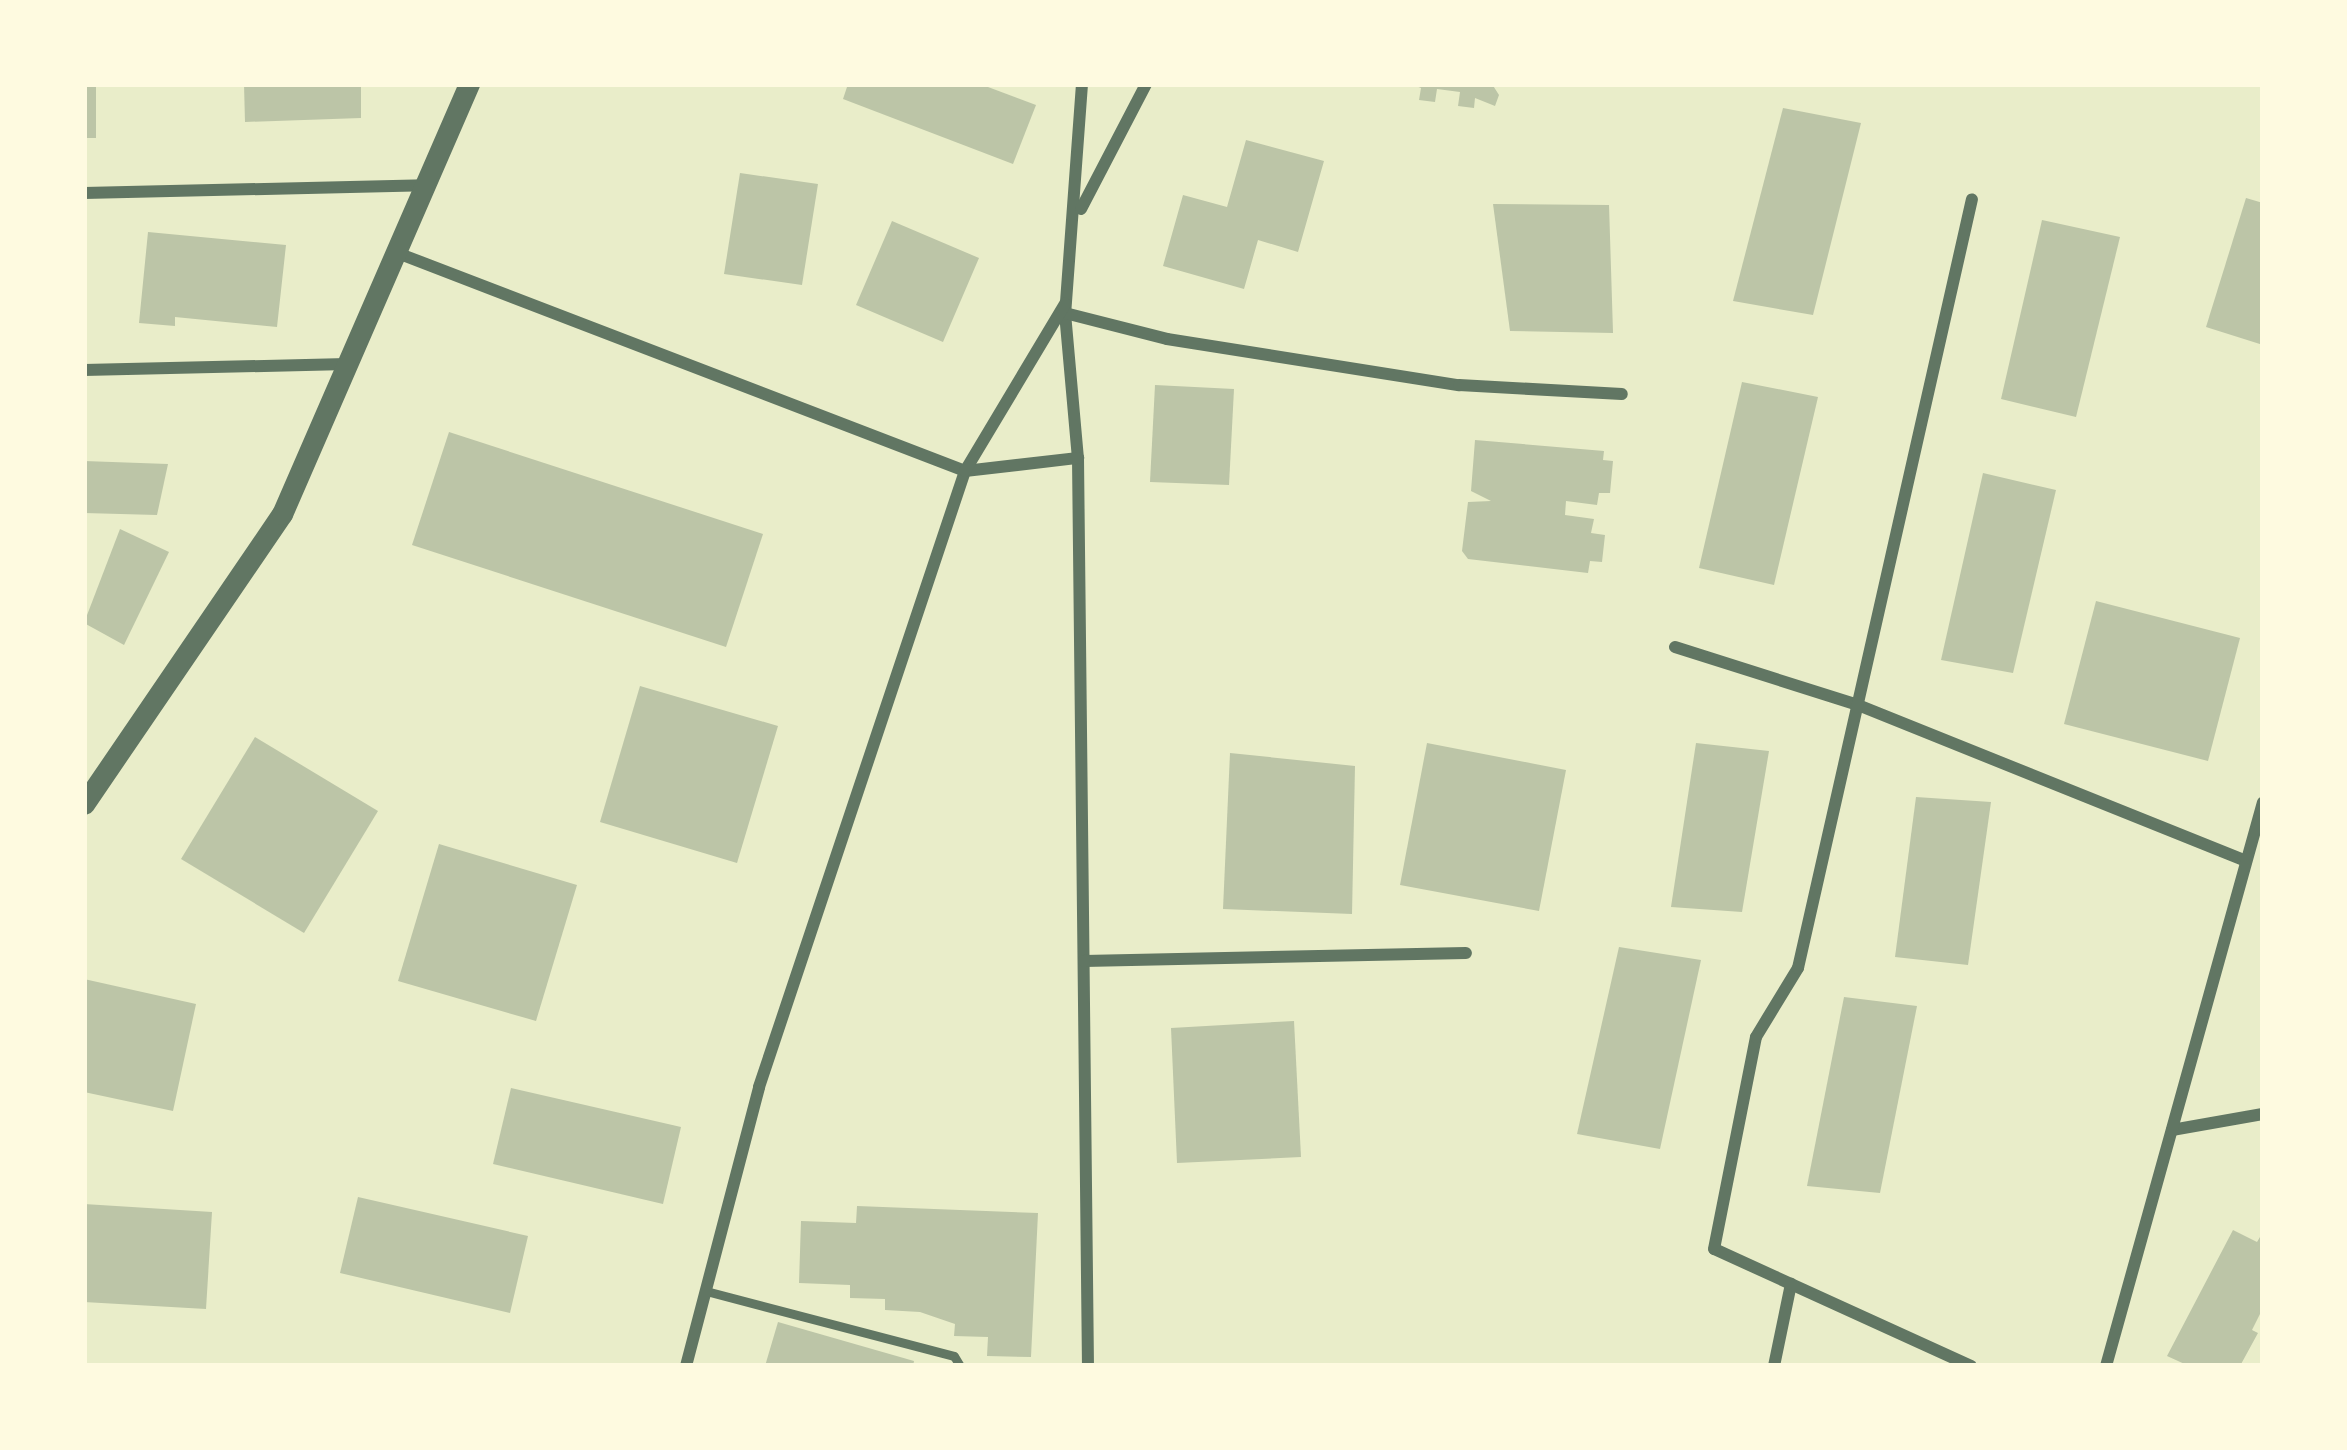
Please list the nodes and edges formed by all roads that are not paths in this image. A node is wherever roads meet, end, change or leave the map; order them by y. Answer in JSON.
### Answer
{"nodes":[{"id":1,"x":470,"y":84,"type":"edge"},
{"id":2,"x":1082,"y":84,"type":"edge"},
{"id":3,"x":1146,"y":84,"type":"edge"},
{"id":4,"x":431,"y":184,"type":"junction"},
{"id":5,"x":84,"y":193,"type":"edge"},
{"id":6,"x":1972,"y":200,"type":"dead end"},
{"id":7,"x":1077,"y":215,"type":"junction"},
{"id":8,"x":400,"y":254,"type":"junction"},
{"id":9,"x":1066,"y":308,"type":"junction"},
{"id":10,"x":350,"y":364,"type":"junction"},
{"id":11,"x":84,"y":370,"type":"edge"},
{"id":12,"x":1622,"y":394,"type":"dead end"},
{"id":13,"x":1078,"y":458,"type":"junction"},
{"id":14,"x":965,"y":471,"type":"junction"},
{"id":15,"x":1675,"y":647,"type":"dead end"},
{"id":16,"x":1858,"y":705,"type":"junction"},
{"id":17,"x":2263,"y":802,"type":"edge"},
{"id":18,"x":84,"y":804,"type":"edge"},
{"id":19,"x":2246,"y":861,"type":"junction"},
{"id":20,"x":1466,"y":953,"type":"dead end"},
{"id":21,"x":1084,"y":961,"type":"junction"},
{"id":22,"x":2263,"y":1114,"type":"edge"},
{"id":23,"x":2172,"y":1130,"type":"junction"},
{"id":24,"x":1790,"y":1284,"type":"junction"},
{"id":25,"x":706,"y":1291,"type":"junction"},
{"id":26,"x":686,"y":1366,"type":"edge"},
{"id":27,"x":960,"y":1366,"type":"edge"},
{"id":28,"x":1088,"y":1366,"type":"edge"},
{"id":29,"x":1774,"y":1366,"type":"edge"},
{"id":30,"x":1971,"y":1366,"type":"edge"},
{"id":31,"x":2106,"y":1366,"type":"edge"}],
"edges":[{"from":1,"to":4,"type":"street"},
{"from":2,"to":7,"type":"street"},
{"from":3,"to":7,"type":"street"},
{"from":4,"to":5,"type":"street"},
{"from":4,"to":8,"type":"street"},
{"from":6,"to":16,"type":"street"},
{"from":7,"to":9,"type":"street"},
{"from":8,"to":10,"type":"street"},
{"from":8,"to":14,"type":"street"},
{"from":9,"to":12,"type":"street"},
{"from":9,"to":13,"type":"street"},
{"from":9,"to":14,"type":"street"},
{"from":10,"to":11,"type":"street"},
{"from":10,"to":18,"type":"street"},
{"from":13,"to":14,"type":"street"},
{"from":13,"to":21,"type":"street"},
{"from":14,"to":25,"type":"street"},
{"from":15,"to":16,"type":"street"},
{"from":16,"to":19,"type":"street"},
{"from":16,"to":24,"type":"street"},
{"from":17,"to":19,"type":"street"},
{"from":19,"to":23,"type":"street"},
{"from":20,"to":21,"type":"street"},
{"from":21,"to":28,"type":"street"},
{"from":22,"to":23,"type":"street"},
{"from":23,"to":31,"type":"street"},
{"from":24,"to":29,"type":"street"},
{"from":24,"to":30,"type":"street"},
{"from":25,"to":26,"type":"street"},
{"from":25,"to":27,"type":"lane"}]}
